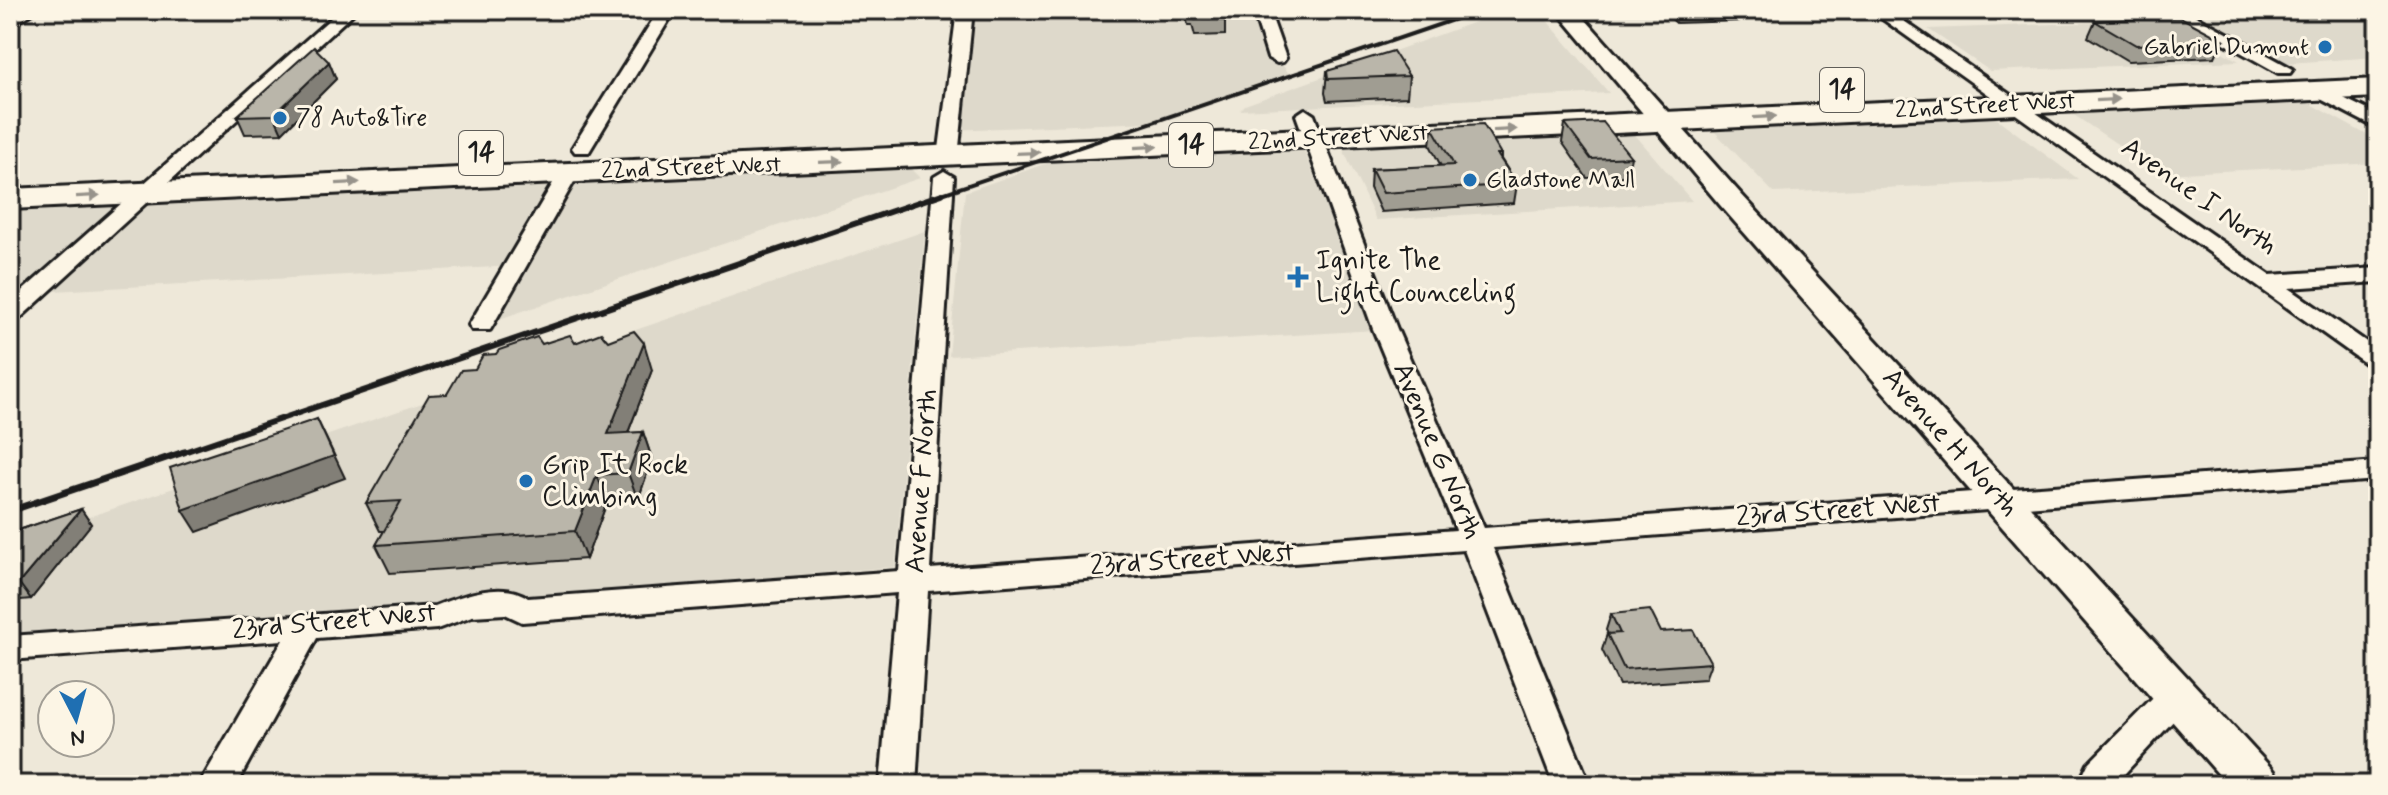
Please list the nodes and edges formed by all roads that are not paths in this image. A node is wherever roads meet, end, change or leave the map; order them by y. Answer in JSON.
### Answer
{"nodes":[{"id":1,"x":30,"y":10,"type":"edge"},
{"id":2,"x":349,"y":10,"type":"edge"},
{"id":3,"x":667,"y":10,"type":"edge"},
{"id":4,"x":965,"y":10,"type":"edge"},
{"id":5,"x":1261,"y":10,"type":"edge"},
{"id":6,"x":1566,"y":10,"type":"edge"},
{"id":7,"x":1878,"y":10,"type":"edge"},
{"id":8,"x":2173,"y":10,"type":"edge"},
{"id":9,"x":10,"y":22,"type":"edge"},
{"id":10,"x":1277,"y":58,"type":"dead end"},
{"id":11,"x":2378,"y":65,"type":"edge"},
{"id":12,"x":2284,"y":69,"type":"junction"},
{"id":13,"x":1984,"y":84,"type":"junction"},
{"id":14,"x":2378,"y":88,"type":"edge"},
{"id":15,"x":2319,"y":91,"type":"junction"},
{"id":16,"x":2015,"y":105,"type":"junction"},
{"id":17,"x":1653,"y":111,"type":"junction"},
{"id":18,"x":2378,"y":123,"type":"edge"},
{"id":19,"x":1310,"y":127,"type":"junction"},
{"id":20,"x":940,"y":155,"type":"junction"},
{"id":21,"x":575,"y":160,"type":"junction"},
{"id":22,"x":174,"y":167,"type":"junction"},
{"id":23,"x":10,"y":174,"type":"edge"},
{"id":24,"x":145,"y":193,"type":"junction"},
{"id":25,"x":10,"y":199,"type":"edge"},
{"id":26,"x":2378,"y":275,"type":"edge"},
{"id":27,"x":2268,"y":282,"type":"junction"},
{"id":28,"x":10,"y":315,"type":"edge"},
{"id":29,"x":481,"y":325,"type":"dead end"},
{"id":30,"x":2378,"y":361,"type":"edge"},
{"id":31,"x":2378,"y":471,"type":"edge"},
{"id":32,"x":2001,"y":499,"type":"junction"},
{"id":33,"x":1474,"y":538,"type":"junction"},
{"id":34,"x":915,"y":580,"type":"junction"},
{"id":35,"x":307,"y":626,"type":"junction"},
{"id":36,"x":10,"y":648,"type":"edge"},
{"id":37,"x":2177,"y":695,"type":"junction"},
{"id":38,"x":217,"y":785,"type":"edge"},
{"id":39,"x":898,"y":785,"type":"edge"},
{"id":40,"x":1572,"y":785,"type":"edge"},
{"id":41,"x":2096,"y":785,"type":"edge"},
{"id":42,"x":2257,"y":785,"type":"edge"}],
"edges":[{"from":1,"to":9,"type":"street"},
{"from":2,"to":22,"type":"street"},
{"from":3,"to":21,"type":"street"},
{"from":4,"to":20,"type":"street","name":"Avenue F North"},
{"from":5,"to":10,"type":"street"},
{"from":6,"to":17,"type":"street","name":"Avenue H North"},
{"from":7,"to":13,"type":"street","name":"Avenue I North"},
{"from":8,"to":12,"type":"street"},
{"from":11,"to":12,"type":"main road","name":"22nd Street West","number":"14"},
{"from":12,"to":13,"type":"main road","name":"22nd Street West","number":"14"},
{"from":13,"to":16,"type":"street","name":"Avenue I North"},
{"from":13,"to":17,"type":"main road","name":"22nd Street West","number":"14"},
{"from":14,"to":15,"type":"main road","name":"22nd Street West","number":"14"},
{"from":16,"to":15,"type":"main road","name":"22nd Street West","number":"14","one_way":true},
{"from":15,"to":18,"type":"street"},
{"from":17,"to":16,"type":"main road","name":"22nd Street West","number":"14","one_way":true},
{"from":16,"to":27,"type":"street","name":"Avenue I North"},
{"from":17,"to":19,"type":"main road","name":"22nd Street West","number":"14"},
{"from":17,"to":32,"type":"street","name":"Avenue H North"},
{"from":19,"to":20,"type":"main road","name":"22nd Street West","number":"14"},
{"from":20,"to":19,"type":"main road","name":"22nd Street West","number":"14","one_way":true},
{"from":19,"to":33,"type":"street","name":"Avenue G North"},
{"from":21,"to":20,"type":"main road","name":"22nd Street West","number":"14","one_way":true},
{"from":20,"to":21,"type":"main road","name":"22nd Street West","number":"14"},
{"from":20,"to":34,"type":"street","name":"Avenue F North"},
{"from":21,"to":22,"type":"main road","name":"22nd Street West","number":"14"},
{"from":24,"to":21,"type":"main road","name":"22nd Street West","number":"14","one_way":true},
{"from":21,"to":29,"type":"street"},
{"from":22,"to":23,"type":"main road","name":"22nd Street West","number":"14"},
{"from":22,"to":24,"type":"street"},
{"from":25,"to":24,"type":"main road","name":"22nd Street West","number":"14","one_way":true},
{"from":24,"to":28,"type":"street"},
{"from":26,"to":27,"type":"street"},
{"from":27,"to":30,"type":"street","name":"Avenue I North"},
{"from":31,"to":32,"type":"street","name":"23rd Street West"},
{"from":32,"to":33,"type":"street","name":"23rd Street West"},
{"from":32,"to":37,"type":"street","name":"Avenue H North"},
{"from":33,"to":34,"type":"street","name":"23rd Street West"},
{"from":33,"to":40,"type":"street","name":"Avenue G North"},
{"from":34,"to":35,"type":"street","name":"23rd Street West"},
{"from":34,"to":39,"type":"street","name":"Avenue F North"},
{"from":35,"to":36,"type":"street","name":"23rd Street West"},
{"from":35,"to":38,"type":"street"},
{"from":37,"to":41,"type":"street"},
{"from":37,"to":42,"type":"street","name":"Avenue H North"}]}
